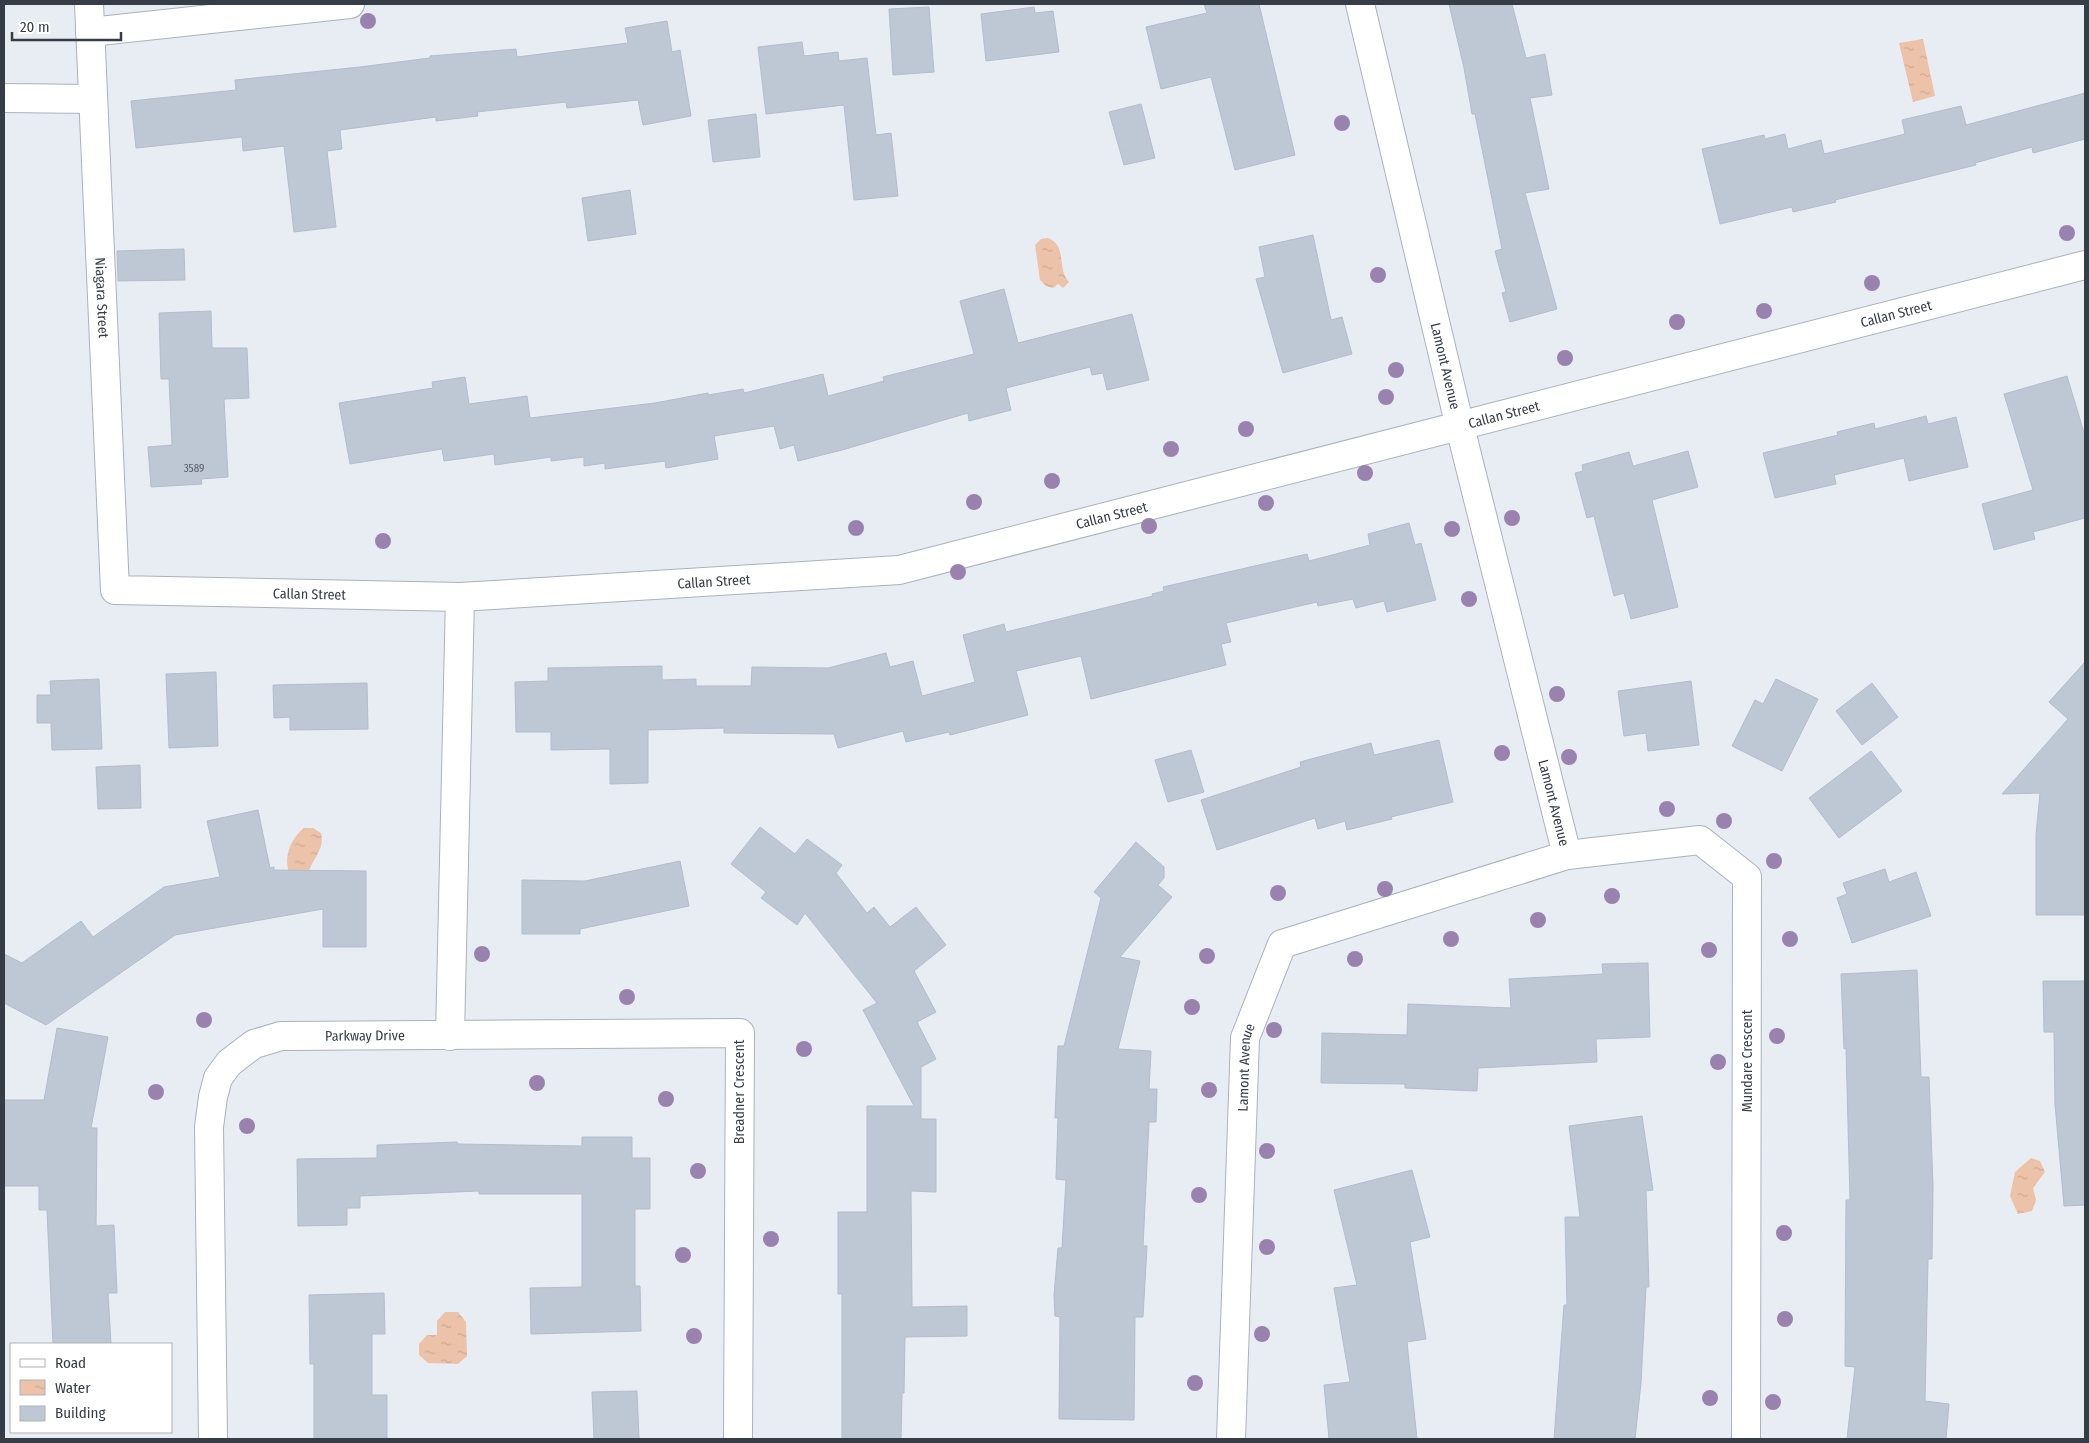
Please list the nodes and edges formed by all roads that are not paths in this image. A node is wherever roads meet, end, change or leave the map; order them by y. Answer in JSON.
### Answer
{"nodes":[{"id":1,"x":89,"y":4,"type":"edge"},
{"id":2,"x":350,"y":4,"type":"edge"},
{"id":3,"x":1360,"y":4,"type":"edge"},
{"id":4,"x":90,"y":32,"type":"junction"},
{"id":5,"x":4,"y":98,"type":"edge"},
{"id":6,"x":93,"y":99,"type":"junction"},
{"id":7,"x":2085,"y":265,"type":"edge"},
{"id":8,"x":1460,"y":427,"type":"junction"},
{"id":9,"x":115,"y":590,"type":"joint"},
{"id":10,"x":460,"y":597,"type":"junction"},
{"id":11,"x":1567,"y":855,"type":"junction"},
{"id":12,"x":450,"y":1036,"type":"junction"},
{"id":13,"x":213,"y":1439,"type":"edge"},
{"id":14,"x":738,"y":1439,"type":"edge"},
{"id":15,"x":1231,"y":1439,"type":"edge"},
{"id":16,"x":1746,"y":1439,"type":"edge"}],
"edges":[{"from":1,"to":4,"type":"street","name":"Niagara Street"},
{"from":2,"to":4,"type":"street"},
{"from":3,"to":8,"type":"street","name":"Lamont Avenue"},
{"from":4,"to":6,"type":"street","name":"Niagara Street"},
{"from":5,"to":6,"type":"street"},
{"from":6,"to":9,"type":"street","name":"Niagara Street"},
{"from":7,"to":8,"type":"street","name":"Callan Street"},
{"from":8,"to":10,"type":"street","name":"Callan Street"},
{"from":8,"to":11,"type":"street","name":"Lamont Avenue"},
{"from":9,"to":10,"type":"street","name":"Callan Street"},
{"from":10,"to":12,"type":"street"},
{"from":11,"to":15,"type":"street","name":"Lamont Avenue"},
{"from":11,"to":16,"type":"street","name":"Mundare Crescent"},
{"from":12,"to":13,"type":"street","name":"Parkway Drive"},
{"from":12,"to":14,"type":"street","name":"Breadner Crescent"}]}
